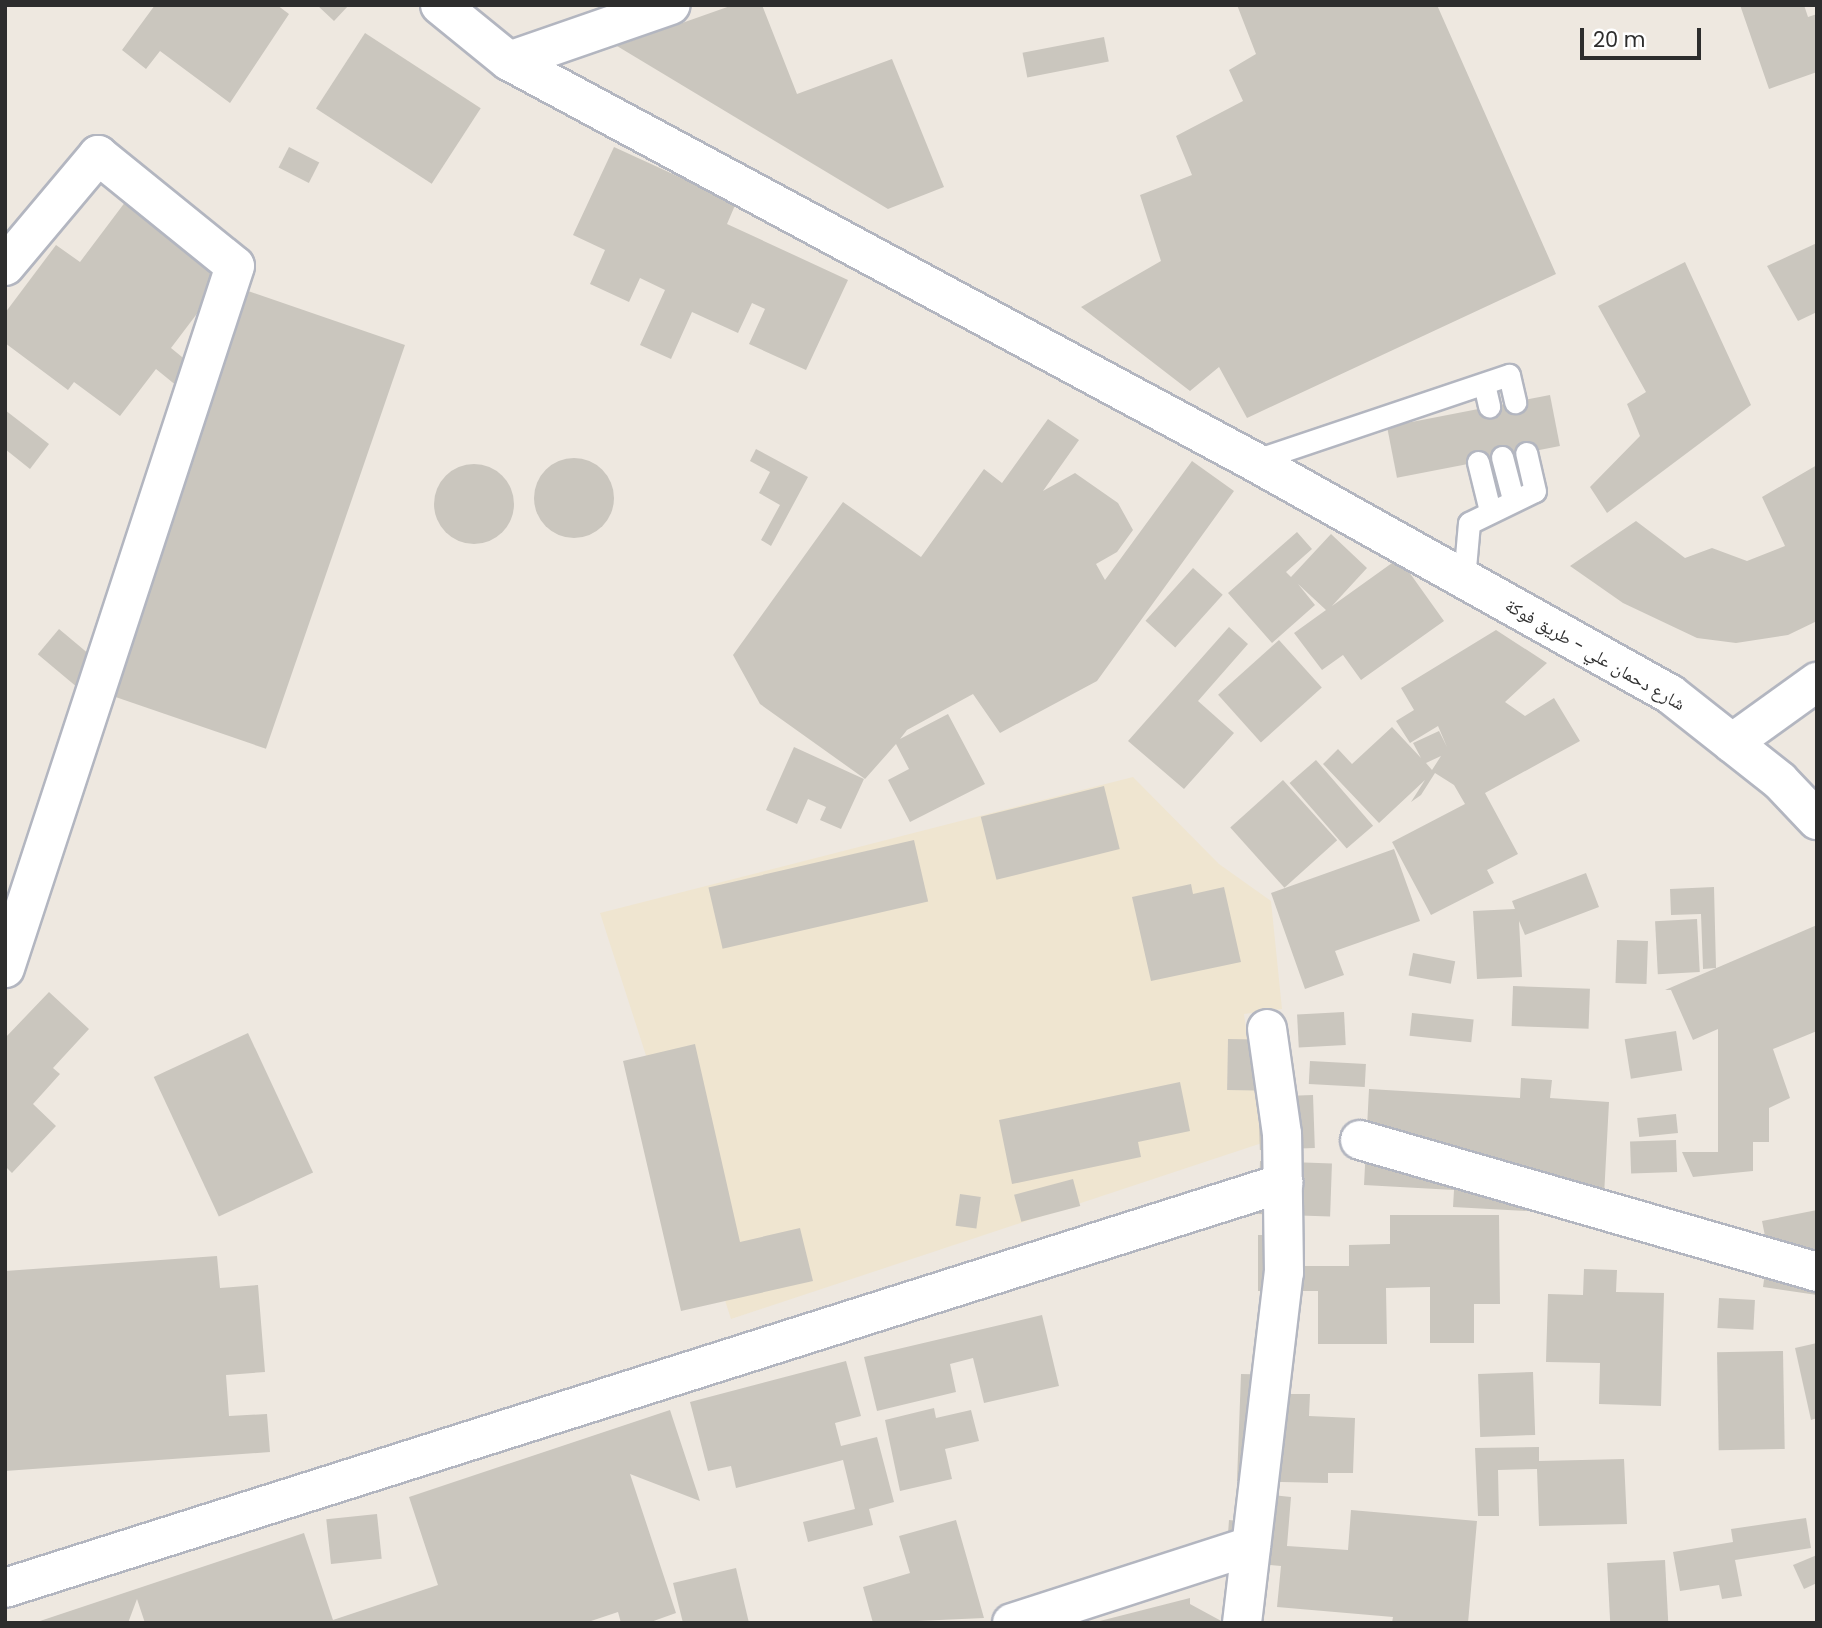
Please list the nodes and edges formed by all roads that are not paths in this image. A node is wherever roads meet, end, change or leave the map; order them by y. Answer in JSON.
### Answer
{"nodes":[{"id":1,"x":440,"y":5,"type":"edge"},
{"id":2,"x":671,"y":5,"type":"edge"},
{"id":3,"x":509,"y":61,"type":"junction"},
{"id":4,"x":5,"y":266,"type":"edge"},
{"id":5,"x":1484,"y":383,"type":"junction"},
{"id":6,"x":1515,"y":402,"type":"dead end"},
{"id":7,"x":1489,"y":406,"type":"dead end"},
{"id":8,"x":1526,"y":453,"type":"dead end"},
{"id":9,"x":1502,"y":457,"type":"dead end"},
{"id":10,"x":1252,"y":461,"type":"junction"},
{"id":11,"x":1478,"y":462,"type":"dead end"},
{"id":12,"x":1513,"y":499,"type":"junction"},
{"id":13,"x":1490,"y":512,"type":"junction"},
{"id":14,"x":1464,"y":579,"type":"junction"},
{"id":15,"x":1817,"y":682,"type":"edge"},
{"id":16,"x":1732,"y":743,"type":"junction"},
{"id":17,"x":1817,"y":820,"type":"edge"},
{"id":18,"x":5,"y":968,"type":"edge"},
{"id":19,"x":1266,"y":1029,"type":"dead end"},
{"id":20,"x":1360,"y":1140,"type":"dead end"},
{"id":21,"x":1283,"y":1183,"type":"junction"},
{"id":22,"x":1817,"y":1272,"type":"edge"},
{"id":23,"x":1251,"y":1546,"type":"junction"},
{"id":24,"x":5,"y":1588,"type":"edge"},
{"id":25,"x":1012,"y":1623,"type":"edge"},
{"id":26,"x":1242,"y":1623,"type":"edge"}],
"edges":[{"from":1,"to":3,"type":"street","name":"شارع دحمان علي - طريق فوكة"},
{"from":2,"to":3,"type":"street"},
{"from":3,"to":10,"type":"street","name":"شارع دحمان علي - طريق فوكة"},
{"from":4,"to":18,"type":"street"},
{"from":5,"to":6,"type":"lane"},
{"from":5,"to":7,"type":"lane"},
{"from":5,"to":10,"type":"lane"},
{"from":8,"to":12,"type":"lane"},
{"from":9,"to":12,"type":"lane"},
{"from":10,"to":14,"type":"street","name":"شارع دحمان علي - طريق فوكة"},
{"from":11,"to":13,"type":"lane"},
{"from":12,"to":13,"type":"lane"},
{"from":13,"to":14,"type":"lane"},
{"from":14,"to":16,"type":"street","name":"شارع دحمان علي - طريق فوكة"},
{"from":15,"to":16,"type":"street"},
{"from":16,"to":17,"type":"street","name":"شارع دحمان علي - طريق فوكة"},
{"from":19,"to":21,"type":"street"},
{"from":20,"to":22,"type":"street"},
{"from":21,"to":23,"type":"street"},
{"from":21,"to":24,"type":"street"},
{"from":23,"to":25,"type":"street"},
{"from":23,"to":26,"type":"street"}]}
